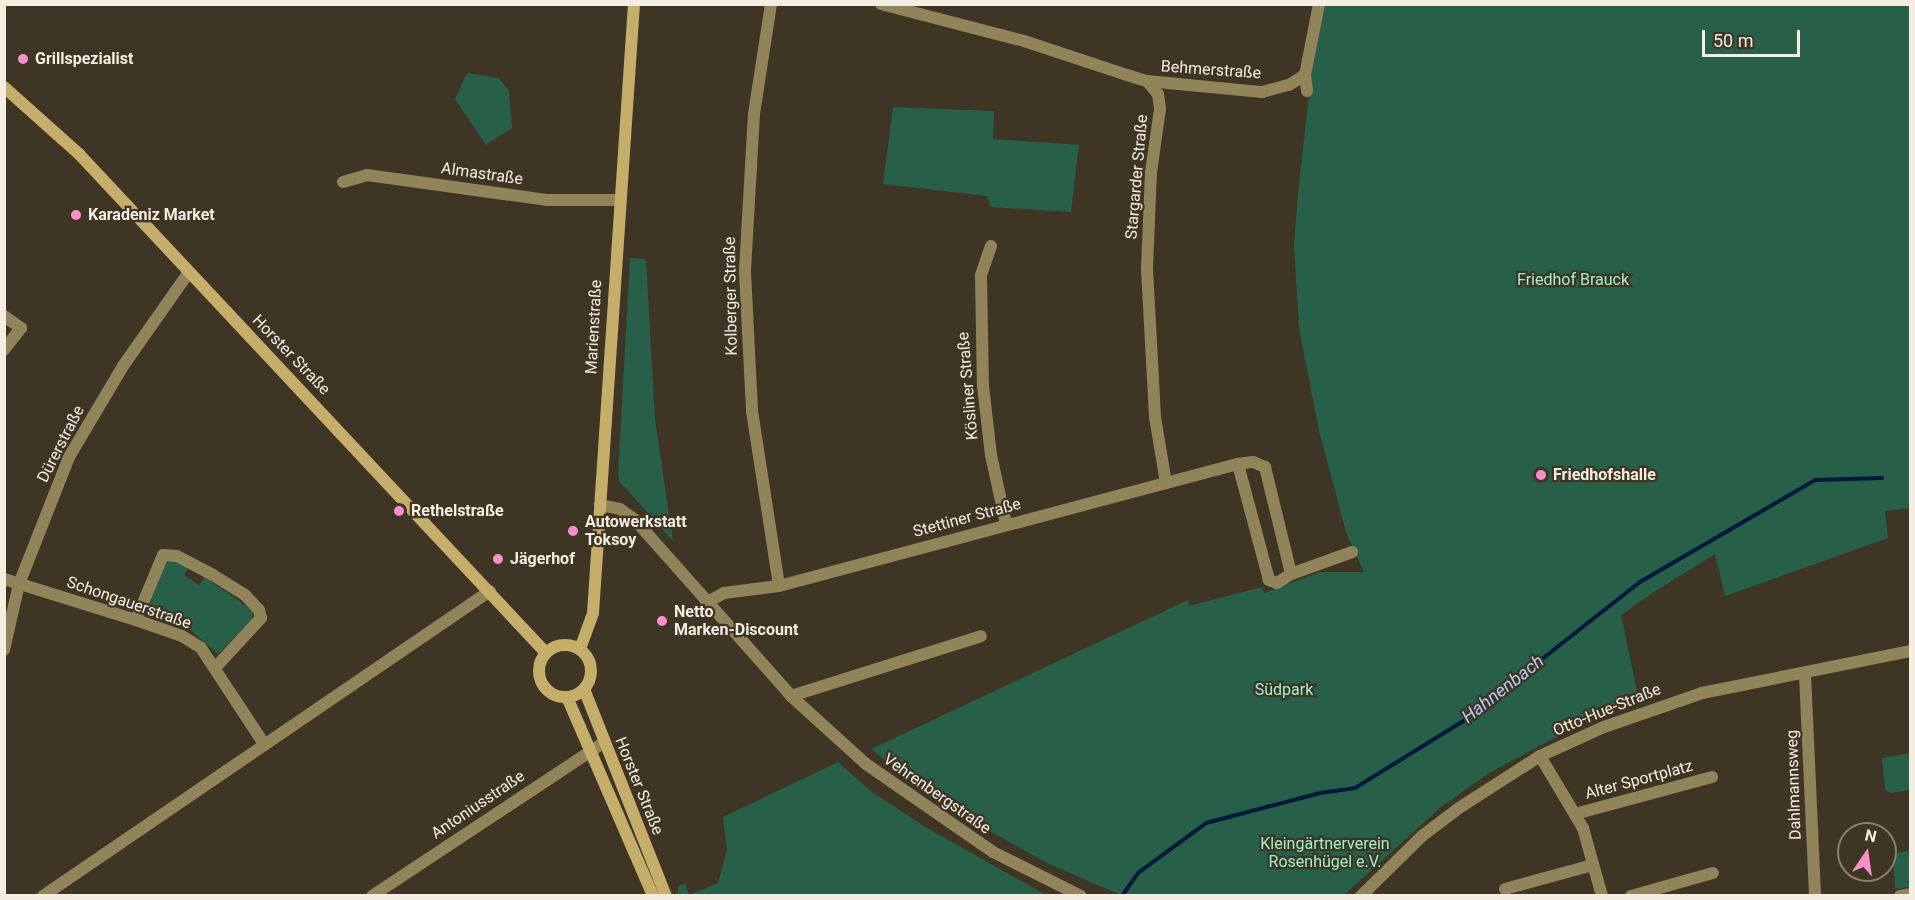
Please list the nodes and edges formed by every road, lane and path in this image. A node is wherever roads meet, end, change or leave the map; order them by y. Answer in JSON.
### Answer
{"nodes":[{"id":1,"x":634,"y":4,"type":"edge"},
{"id":2,"x":771,"y":4,"type":"edge"},
{"id":3,"x":881,"y":4,"type":"edge"},
{"id":4,"x":1319,"y":4,"type":"edge"},
{"id":5,"x":1305,"y":75,"type":"junction"},
{"id":6,"x":1147,"y":81,"type":"junction"},
{"id":7,"x":4,"y":87,"type":"edge"},
{"id":8,"x":1307,"y":91,"type":"dead end"},
{"id":9,"x":343,"y":182,"type":"dead end"},
{"id":10,"x":618,"y":200,"type":"junction"},
{"id":11,"x":991,"y":246,"type":"dead end"},
{"id":12,"x":189,"y":272,"type":"junction"},
{"id":13,"x":4,"y":316,"type":"edge"},
{"id":14,"x":4,"y":350,"type":"edge"},
{"id":15,"x":1238,"y":464,"type":"junction"},
{"id":16,"x":1166,"y":483,"type":"junction"},
{"id":17,"x":600,"y":505,"type":"junction"},
{"id":18,"x":1006,"y":524,"type":"junction"},
{"id":19,"x":1352,"y":552,"type":"dead end"},
{"id":20,"x":1291,"y":574,"type":"junction"},
{"id":21,"x":4,"y":579,"type":"edge"},
{"id":22,"x":19,"y":584,"type":"junction"},
{"id":23,"x":779,"y":586,"type":"junction"},
{"id":24,"x":490,"y":591,"type":"junction"},
{"id":25,"x":706,"y":603,"type":"junction"},
{"id":26,"x":136,"y":620,"type":"junction"},
{"id":27,"x":981,"y":636,"type":"dead end"},
{"id":28,"x":580,"y":649,"type":"junction"},
{"id":29,"x":4,"y":650,"type":"edge"},
{"id":30,"x":1911,"y":651,"type":"edge"},
{"id":31,"x":546,"y":653,"type":"junction"},
{"id":32,"x":215,"y":668,"type":"junction"},
{"id":33,"x":1805,"y":674,"type":"junction"},
{"id":34,"x":584,"y":689,"type":"junction"},
{"id":35,"x":791,"y":696,"type":"junction"},
{"id":36,"x":567,"y":697,"type":"junction"},
{"id":37,"x":603,"y":743,"type":"junction"},
{"id":38,"x":264,"y":744,"type":"junction"},
{"id":39,"x":591,"y":750,"type":"junction"},
{"id":40,"x":1540,"y":756,"type":"junction"},
{"id":41,"x":1712,"y":777,"type":"dead end"},
{"id":42,"x":1575,"y":814,"type":"junction"},
{"id":43,"x":1593,"y":865,"type":"junction"},
{"id":44,"x":1713,"y":873,"type":"dead end"},
{"id":45,"x":1505,"y":889,"type":"dead end"},
{"id":46,"x":1911,"y":894,"type":"edge"},
{"id":47,"x":43,"y":896,"type":"edge"},
{"id":48,"x":372,"y":896,"type":"edge"},
{"id":49,"x":653,"y":896,"type":"edge"},
{"id":50,"x":666,"y":896,"type":"edge"},
{"id":51,"x":1081,"y":896,"type":"edge"},
{"id":52,"x":1361,"y":896,"type":"edge"},
{"id":53,"x":1602,"y":896,"type":"edge"},
{"id":54,"x":1631,"y":896,"type":"edge"},
{"id":55,"x":1815,"y":896,"type":"edge"},
{"id":56,"x":1900,"y":896,"type":"edge"}],
"edges":[{"from":1,"to":10,"type":"main road","name":"Marienstraße"},
{"from":2,"to":23,"type":"street","name":"Kolberger Straße"},
{"from":3,"to":6,"type":"street"},
{"from":4,"to":5,"type":"street"},
{"from":5,"to":6,"type":"street","name":"Behmerstraße"},
{"from":5,"to":8,"type":"street"},
{"from":6,"to":16,"type":"street","name":"Stargarder Straße"},
{"from":7,"to":12,"type":"main road","name":"Horster Straße"},
{"from":9,"to":10,"type":"street","name":"Almastraße"},
{"from":10,"to":17,"type":"main road","name":"Marienstraße"},
{"from":11,"to":18,"type":"street","name":"Kösliner Straße"},
{"from":12,"to":22,"type":"street","name":"Dürerstraße"},
{"from":12,"to":24,"type":"main road","name":"Horster Straße"},
{"from":13,"to":14,"type":"street"},
{"from":15,"to":16,"type":"street","name":"Stettiner Straße"},
{"from":15,"to":20,"type":"street","name":"Stettiner Straße"},
{"from":15,"to":20,"type":"street"},
{"from":16,"to":18,"type":"street","name":"Stettiner Straße"},
{"from":17,"to":25,"type":"street","name":"Vehrenbergstraße"},
{"from":17,"to":28,"type":"main road","name":"Marienstraße"},
{"from":18,"to":23,"type":"street","name":"Stettiner Straße"},
{"from":19,"to":20,"type":"street"},
{"from":21,"to":22,"type":"street","name":"Schongauerstraße"},
{"from":22,"to":26,"type":"street","name":"Schongauerstraße"},
{"from":22,"to":29,"type":"street","name":"Dürerstraße"},
{"from":23,"to":25,"type":"street","name":"Stettiner Straße"},
{"from":24,"to":31,"type":"main road","name":"Horster Straße"},
{"from":24,"to":38,"type":"street"},
{"from":25,"to":35,"type":"street","name":"Vehrenbergstraße"},
{"from":26,"to":32,"type":"street","name":"Schongauerstraße"},
{"from":26,"to":32,"type":"street"},
{"from":27,"to":35,"type":"street"},
{"from":28,"to":31,"type":"main road"},
{"from":28,"to":34,"type":"main road"},
{"from":30,"to":33,"type":"street","name":"Otto-Hue-Straße"},
{"from":31,"to":36,"type":"main road"},
{"from":32,"to":38,"type":"street","name":"Schongauerstraße"},
{"from":33,"to":40,"type":"street","name":"Otto-Hue-Straße"},
{"from":33,"to":55,"type":"street","name":"Dahlmannsweg"},
{"from":34,"to":36,"type":"main road"},
{"from":34,"to":37,"type":"main road","name":"Horster Straße"},
{"from":35,"to":51,"type":"street","name":"Vehrenbergstraße"},
{"from":36,"to":39,"type":"main road","name":"Horster Straße"},
{"from":37,"to":39,"type":"street","name":"Antoniusstraße"},
{"from":37,"to":50,"type":"main road","name":"Horster Straße"},
{"from":38,"to":47,"type":"street"},
{"from":39,"to":48,"type":"street","name":"Antoniusstraße"},
{"from":39,"to":49,"type":"main road","name":"Horster Straße"},
{"from":40,"to":42,"type":"street","name":"Alter Sportplatz"},
{"from":40,"to":52,"type":"street","name":"Otto-Hue-Straße"},
{"from":41,"to":42,"type":"street","name":"Alter Sportplatz"},
{"from":42,"to":43,"type":"street","name":"Alter Sportplatz"},
{"from":43,"to":45,"type":"street"},
{"from":43,"to":53,"type":"street","name":"Alter Sportplatz"},
{"from":44,"to":54,"type":"street"},
{"from":46,"to":56,"type":"street"}]}
